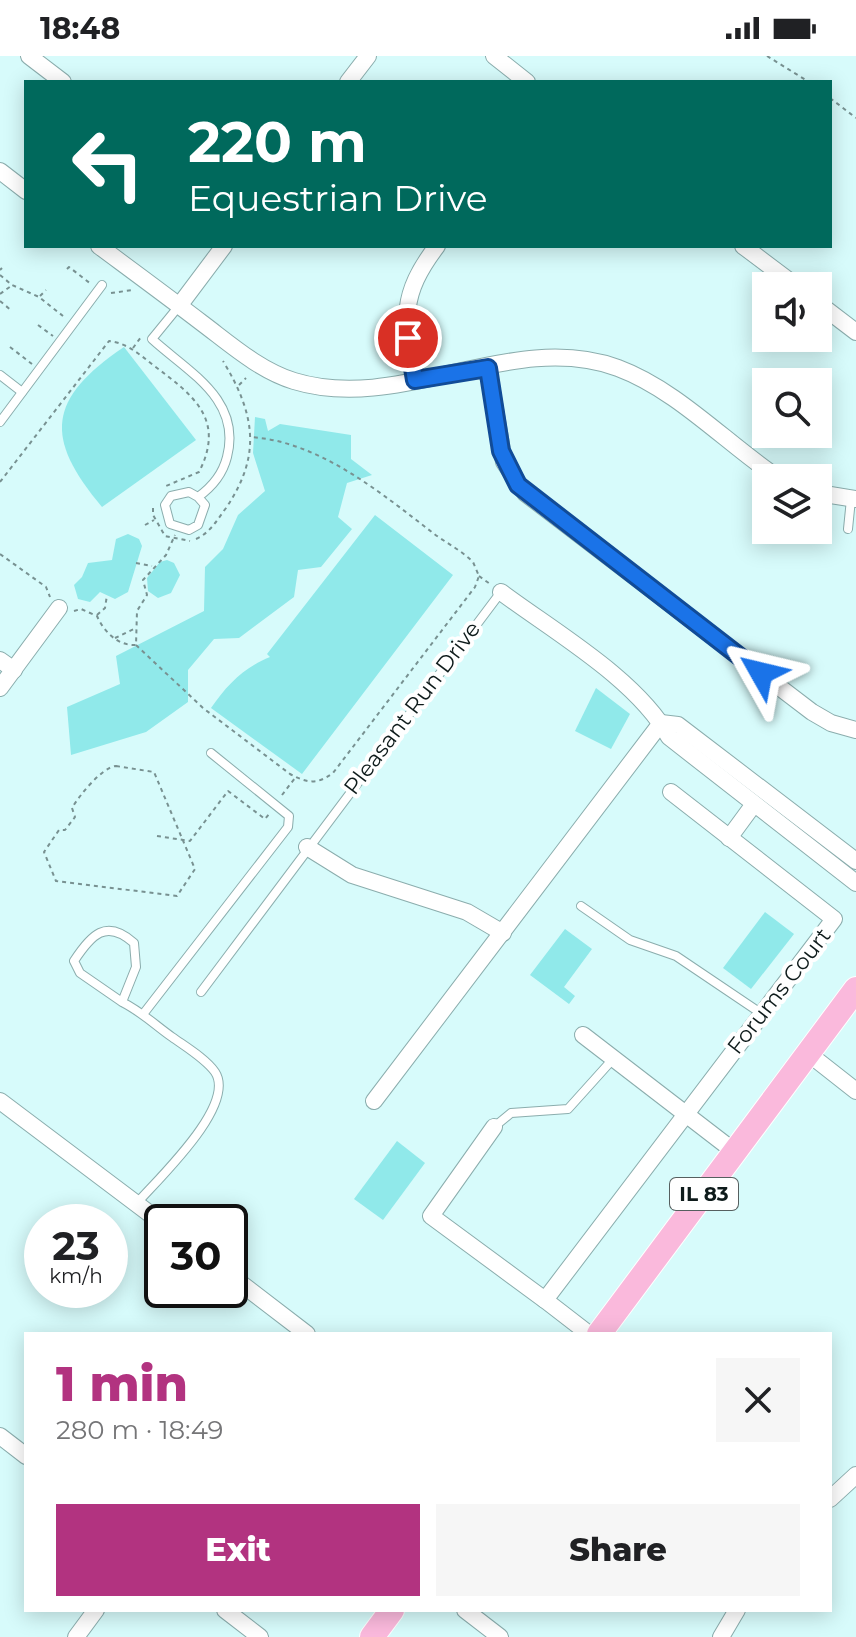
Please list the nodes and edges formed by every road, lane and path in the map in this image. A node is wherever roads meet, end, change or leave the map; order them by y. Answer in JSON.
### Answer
{"nodes":[{"id":1,"x":29,"y":56,"type":"edge"},
{"id":2,"x":368,"y":56,"type":"edge"},
{"id":3,"x":494,"y":56,"type":"edge"},
{"id":4,"x":767,"y":56,"type":"edge"},
{"id":5,"x":60,"y":80,"type":"edge"},
{"id":6,"x":350,"y":80,"type":"edge"},
{"id":7,"x":524,"y":80,"type":"edge"},
{"id":8,"x":806,"y":80,"type":"edge"},
{"id":9,"x":832,"y":100,"type":"edge"},
{"id":10,"x":856,"y":118,"type":"edge"},
{"id":11,"x":0,"y":171,"type":"edge"},
{"id":12,"x":24,"y":189,"type":"edge"},
{"id":13,"x":102,"y":248,"type":"edge"},
{"id":14,"x":222,"y":248,"type":"edge"},
{"id":15,"x":436,"y":248,"type":"edge"},
{"id":16,"x":746,"y":248,"type":"edge"},
{"id":17,"x":67,"y":269,"type":"dead end"},
{"id":18,"x":777,"y":272,"type":"edge"},
{"id":19,"x":0,"y":275,"type":"edge"},
{"id":20,"x":12,"y":285,"type":"junction"},
{"id":21,"x":0,"y":286,"type":"edge"},
{"id":22,"x":100,"y":288,"type":"junction"},
{"id":23,"x":4,"y":289,"type":"junction"},
{"id":24,"x":46,"y":290,"type":"dead end"},
{"id":25,"x":134,"y":290,"type":"dead end"},
{"id":26,"x":0,"y":294,"type":"edge"},
{"id":27,"x":39,"y":297,"type":"junction"},
{"id":28,"x":0,"y":301,"type":"edge"},
{"id":29,"x":179,"y":306,"type":"junction"},
{"id":30,"x":12,"y":311,"type":"dead end"},
{"id":31,"x":832,"y":314,"type":"edge"},
{"id":32,"x":73,"y":324,"type":"junction"},
{"id":33,"x":38,"y":325,"type":"dead end"},
{"id":34,"x":856,"y":332,"type":"edge"},
{"id":35,"x":60,"y":341,"type":"junction"},
{"id":36,"x":10,"y":347,"type":"dead end"},
{"id":37,"x":223,"y":361,"type":"dead end"},
{"id":38,"x":488,"y":368,"type":"junction"},
{"id":39,"x":39,"y":369,"type":"junction"},
{"id":40,"x":0,"y":375,"type":"edge"},
{"id":41,"x":246,"y":378,"type":"dead end"},
{"id":42,"x":415,"y":380,"type":"junction"},
{"id":43,"x":238,"y":386,"type":"junction"},
{"id":44,"x":22,"y":392,"type":"junction"},
{"id":45,"x":0,"y":422,"type":"edge"},
{"id":46,"x":250,"y":437,"type":"junction"},
{"id":47,"x":759,"y":464,"type":"edge"},
{"id":48,"x":0,"y":482,"type":"edge"},
{"id":49,"x":161,"y":490,"type":"dead end"},
{"id":50,"x":832,"y":495,"type":"edge"},
{"id":51,"x":198,"y":497,"type":"junction"},
{"id":52,"x":853,"y":499,"type":"edge"},
{"id":53,"x":154,"y":503,"type":"dead end"},
{"id":54,"x":155,"y":520,"type":"junction"},
{"id":55,"x":145,"y":525,"type":"dead end"},
{"id":56,"x":179,"y":529,"type":"junction"},
{"id":57,"x":848,"y":529,"type":"dead end"},
{"id":58,"x":172,"y":540,"type":"junction"},
{"id":59,"x":0,"y":554,"type":"edge"},
{"id":60,"x":136,"y":563,"type":"dead end"},
{"id":61,"x":153,"y":566,"type":"junction"},
{"id":62,"x":501,"y":592,"type":"joint"},
{"id":63,"x":107,"y":595,"type":"dead end"},
{"id":64,"x":59,"y":608,"type":"junction"},
{"id":65,"x":97,"y":616,"type":"junction"},
{"id":66,"x":134,"y":629,"type":"junction"},
{"id":67,"x":114,"y":638,"type":"junction"},
{"id":68,"x":136,"y":645,"type":"junction"},
{"id":69,"x":7,"y":665,"type":"edge"},
{"id":70,"x":0,"y":688,"type":"edge"},
{"id":71,"x":661,"y":723,"type":"junction"},
{"id":72,"x":856,"y":730,"type":"edge"},
{"id":73,"x":211,"y":753,"type":"dead end"},
{"id":74,"x":296,"y":777,"type":"junction"},
{"id":75,"x":671,"y":792,"type":"dead end"},
{"id":76,"x":276,"y":803,"type":"junction"},
{"id":77,"x":754,"y":804,"type":"junction"},
{"id":78,"x":157,"y":836,"type":"dead end"},
{"id":79,"x":729,"y":838,"type":"junction"},
{"id":80,"x":183,"y":840,"type":"junction"},
{"id":81,"x":307,"y":847,"type":"junction"},
{"id":82,"x":856,"y":861,"type":"edge"},
{"id":83,"x":856,"y":883,"type":"edge"},
{"id":84,"x":581,"y":906,"type":"dead end"},
{"id":85,"x":503,"y":933,"type":"junction"},
{"id":86,"x":856,"y":989,"type":"edge"},
{"id":87,"x":201,"y":992,"type":"dead end"},
{"id":88,"x":122,"y":1002,"type":"junction"},
{"id":89,"x":144,"y":1013,"type":"junction"},
{"id":90,"x":762,"y":1014,"type":"junction"},
{"id":91,"x":583,"y":1035,"type":"dead end"},
{"id":92,"x":809,"y":1054,"type":"junction"},
{"id":93,"x":613,"y":1058,"type":"junction"},
{"id":94,"x":856,"y":1091,"type":"edge"},
{"id":95,"x":0,"y":1101,"type":"edge"},
{"id":96,"x":374,"y":1101,"type":"dead end"},
{"id":97,"x":685,"y":1113,"type":"junction"},
{"id":98,"x":494,"y":1127,"type":"joint"},
{"id":99,"x":735,"y":1152,"type":"junction"},
{"id":100,"x":137,"y":1204,"type":"junction"},
{"id":101,"x":144,"y":1209,"type":"edge"},
{"id":102,"x":248,"y":1289,"type":"edge"},
{"id":103,"x":545,"y":1300,"type":"junction"},
{"id":104,"x":304,"y":1332,"type":"edge"},
{"id":105,"x":586,"y":1332,"type":"edge"},
{"id":106,"x":600,"y":1332,"type":"edge"},
{"id":107,"x":0,"y":1436,"type":"edge"},
{"id":108,"x":24,"y":1454,"type":"edge"},
{"id":109,"x":856,"y":1475,"type":"edge"},
{"id":110,"x":832,"y":1497,"type":"edge"},
{"id":111,"x":95,"y":1612,"type":"edge"},
{"id":112,"x":228,"y":1612,"type":"edge"},
{"id":113,"x":391,"y":1612,"type":"edge"},
{"id":114,"x":468,"y":1612,"type":"edge"},
{"id":115,"x":736,"y":1612,"type":"edge"},
{"id":116,"x":76,"y":1637,"type":"edge"},
{"id":117,"x":260,"y":1637,"type":"edge"},
{"id":118,"x":372,"y":1637,"type":"edge"},
{"id":119,"x":500,"y":1637,"type":"edge"},
{"id":120,"x":721,"y":1637,"type":"edge"}],
"edges":[{"from":1,"to":5,"type":"street"},
{"from":2,"to":6,"type":"street"},
{"from":3,"to":7,"type":"street"},
{"from":4,"to":8,"type":"path"},
{"from":9,"to":10,"type":"path"},
{"from":11,"to":12,"type":"street"},
{"from":13,"to":29,"type":"street"},
{"from":14,"to":29,"type":"street"},
{"from":15,"to":42,"type":"street"},
{"from":16,"to":18,"type":"street"},
{"from":17,"to":22,"type":"path"},
{"from":19,"to":20,"type":"path"},
{"from":20,"to":23,"type":"path"},
{"from":20,"to":27,"type":"path"},
{"from":21,"to":23,"type":"path"},
{"from":22,"to":25,"type":"path"},
{"from":22,"to":32,"type":"lane"},
{"from":23,"to":26,"type":"path"},
{"from":24,"to":27,"type":"path"},
{"from":27,"to":32,"type":"path"},
{"from":28,"to":30,"type":"path"},
{"from":29,"to":42,"type":"street"},
{"from":29,"to":51,"type":"lane"},
{"from":31,"to":34,"type":"street"},
{"from":32,"to":35,"type":"lane"},
{"from":33,"to":35,"type":"path"},
{"from":35,"to":39,"type":"lane"},
{"from":36,"to":39,"type":"path"},
{"from":37,"to":43,"type":"path"},
{"from":38,"to":42,"type":"street"},
{"from":38,"to":47,"type":"street"},
{"from":38,"to":72,"type":"street"},
{"from":39,"to":44,"type":"lane"},
{"from":40,"to":44,"type":"lane"},
{"from":41,"to":43,"type":"path"},
{"from":43,"to":46,"type":"path"},
{"from":44,"to":45,"type":"lane"},
{"from":46,"to":58,"type":"path"},
{"from":46,"to":74,"type":"path"},
{"from":48,"to":49,"type":"path"},
{"from":50,"to":52,"type":"street"},
{"from":51,"to":56,"type":"lane"},
{"from":51,"to":56,"type":"lane"},
{"from":52,"to":57,"type":"lane"},
{"from":53,"to":54,"type":"path"},
{"from":54,"to":55,"type":"path"},
{"from":54,"to":58,"type":"path"},
{"from":56,"to":58,"type":"path"},
{"from":58,"to":61,"type":"path"},
{"from":59,"to":64,"type":"path"},
{"from":60,"to":61,"type":"path"},
{"from":61,"to":66,"type":"path"},
{"from":62,"to":71,"type":"street","name":"Pleasant Run Drive"},
{"from":62,"to":81,"type":"lane","name":"Pleasant Run Drive"},
{"from":63,"to":65,"type":"path"},
{"from":64,"to":65,"type":"path"},
{"from":64,"to":69,"type":"street"},
{"from":65,"to":67,"type":"path"},
{"from":66,"to":67,"type":"path"},
{"from":66,"to":68,"type":"path"},
{"from":67,"to":68,"type":"path"},
{"from":68,"to":74,"type":"path"},
{"from":69,"to":70,"type":"street"},
{"from":71,"to":77,"type":"street","name":"Pleasant Run Drive"},
{"from":71,"to":82,"type":"street","name":"Pleasant Run Drive"},
{"from":71,"to":85,"type":"street"},
{"from":73,"to":76,"type":"lane"},
{"from":74,"to":76,"type":"path"},
{"from":75,"to":79,"type":"street","name":"Forums Court"},
{"from":76,"to":80,"type":"path"},
{"from":76,"to":89,"type":"lane"},
{"from":77,"to":79,"type":"street"},
{"from":77,"to":83,"type":"street","name":"Pleasant Run Drive"},
{"from":78,"to":80,"type":"path"},
{"from":79,"to":90,"type":"street","name":"Forums Court"},
{"from":80,"to":80,"type":"path"},
{"from":81,"to":85,"type":"street"},
{"from":81,"to":87,"type":"lane","name":"Pleasant Run Drive"},
{"from":84,"to":90,"type":"lane"},
{"from":85,"to":96,"type":"street"},
{"from":86,"to":92,"type":"main road","number":"IL 83"},
{"from":88,"to":88,"type":"lane"},
{"from":88,"to":89,"type":"lane"},
{"from":89,"to":100,"type":"lane"},
{"from":90,"to":97,"type":"street","name":"Forums Court"},
{"from":91,"to":93,"type":"street"},
{"from":92,"to":94,"type":"street"},
{"from":92,"to":99,"type":"main road","number":"IL 83"},
{"from":93,"to":97,"type":"street"},
{"from":93,"to":98,"type":"lane"},
{"from":95,"to":100,"type":"street"},
{"from":97,"to":99,"type":"street"},
{"from":97,"to":103,"type":"street","name":"Forums Court"},
{"from":98,"to":103,"type":"street"},
{"from":99,"to":106,"type":"main road","number":"IL 83"},
{"from":100,"to":101,"type":"street"},
{"from":102,"to":104,"type":"street"},
{"from":103,"to":105,"type":"street"},
{"from":107,"to":108,"type":"street"},
{"from":109,"to":110,"type":"street"},
{"from":111,"to":116,"type":"street"},
{"from":112,"to":117,"type":"street"},
{"from":113,"to":118,"type":"main road"},
{"from":114,"to":119,"type":"street"},
{"from":115,"to":120,"type":"street"}]}
